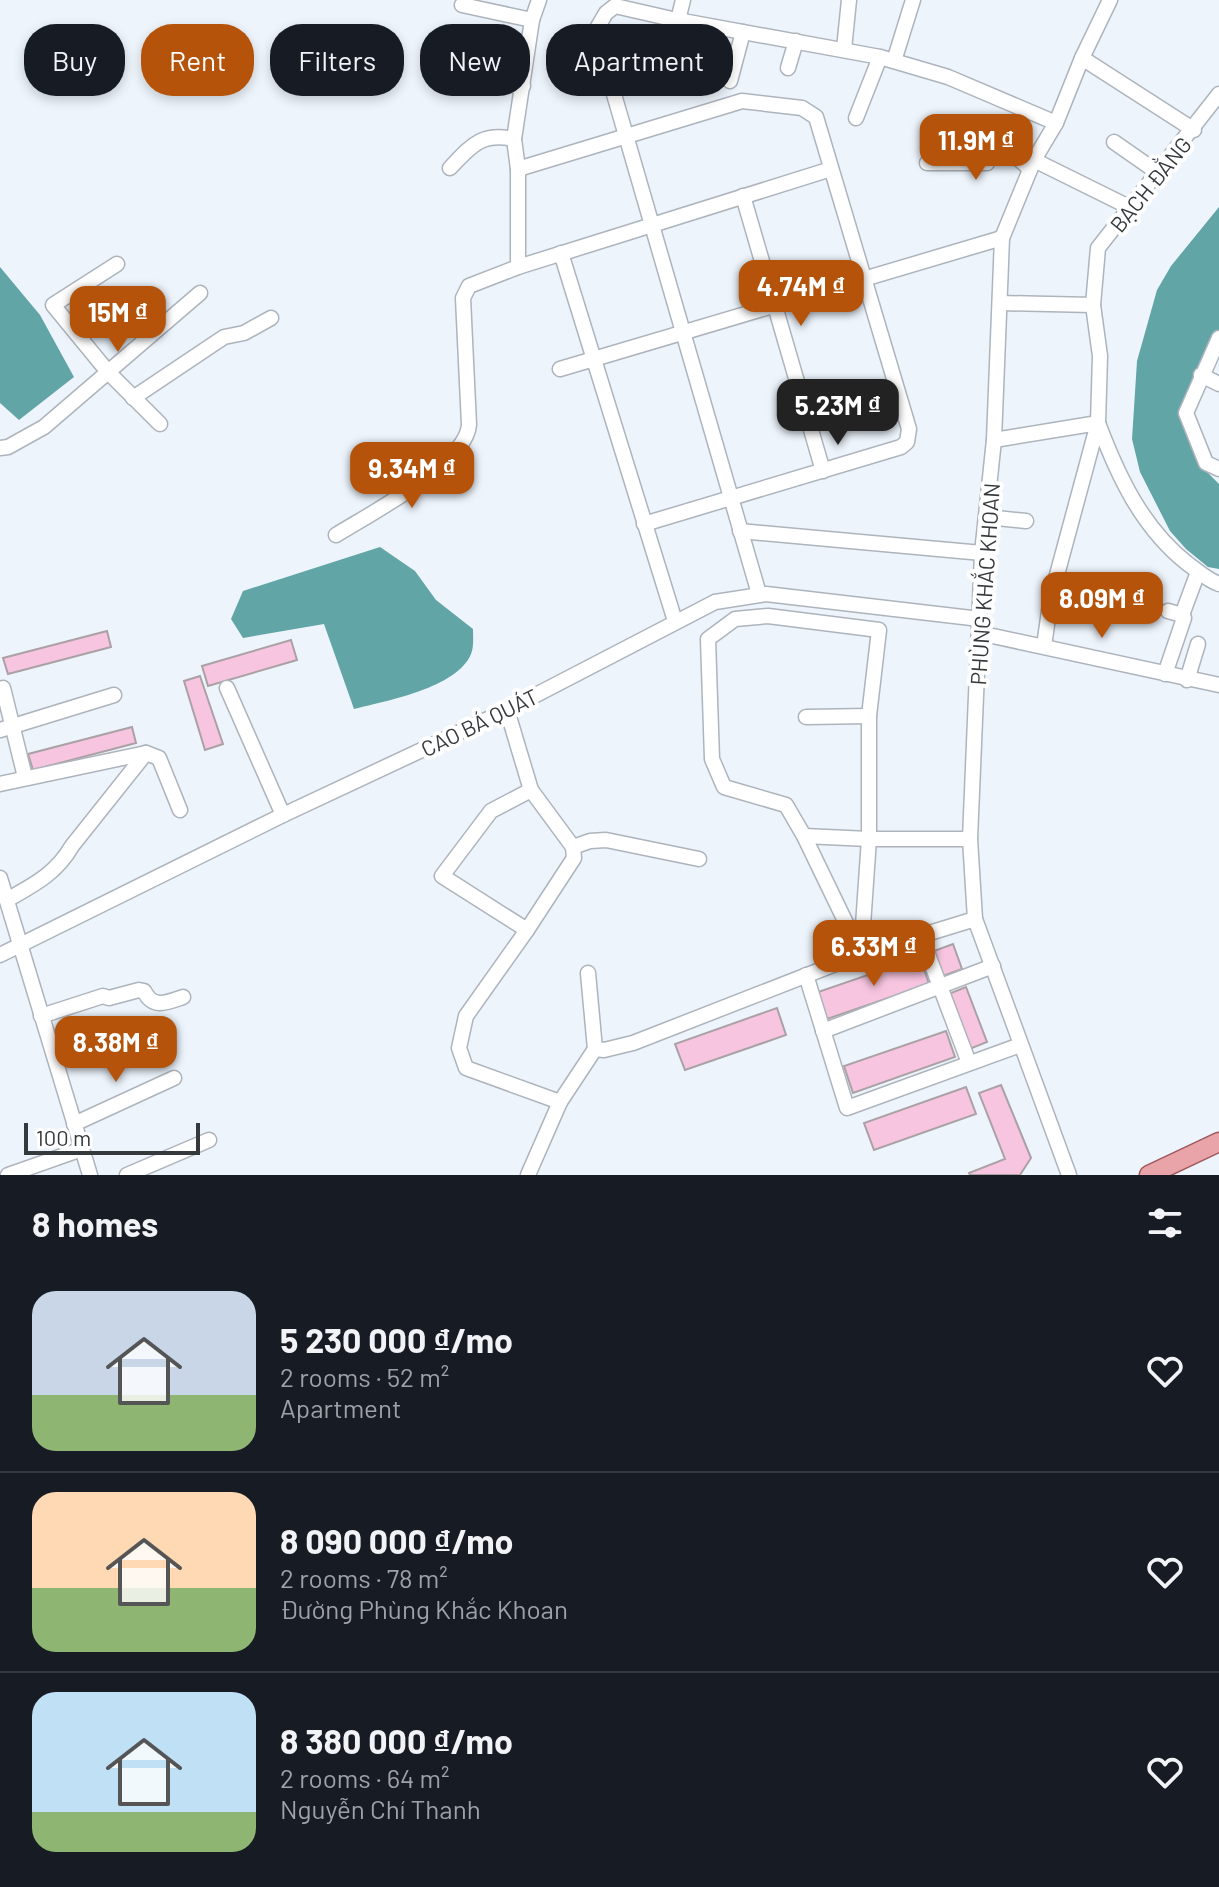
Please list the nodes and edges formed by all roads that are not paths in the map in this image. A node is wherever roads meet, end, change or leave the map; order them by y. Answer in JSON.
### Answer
{"nodes":[{"id":1,"x":539,"y":0,"type":"edge"},
{"id":2,"x":683,"y":0,"type":"edge"},
{"id":3,"x":849,"y":0,"type":"edge"},
{"id":4,"x":913,"y":0,"type":"edge"},
{"id":5,"x":1110,"y":0,"type":"edge"},
{"id":6,"x":462,"y":5,"type":"dead end"},
{"id":7,"x":532,"y":20,"type":"junction"},
{"id":8,"x":678,"y":20,"type":"junction"},
{"id":9,"x":599,"y":24,"type":"edge"},
{"id":10,"x":676,"y":24,"type":"edge"},
{"id":11,"x":743,"y":32,"type":"junction"},
{"id":12,"x":530,"y":35,"type":"edge"},
{"id":13,"x":796,"y":41,"type":"junction"},
{"id":14,"x":844,"y":49,"type":"junction"},
{"id":15,"x":1082,"y":58,"type":"junction"},
{"id":16,"x":887,"y":59,"type":"junction"},
{"id":17,"x":788,"y":68,"type":"dead end"},
{"id":18,"x":733,"y":70,"type":"edge"},
{"id":19,"x":1219,"y":94,"type":"edge"},
{"id":20,"x":521,"y":96,"type":"edge"},
{"id":21,"x":614,"y":96,"type":"edge"},
{"id":22,"x":856,"y":118,"type":"dead end"},
{"id":23,"x":1056,"y":123,"type":"junction"},
{"id":24,"x":1194,"y":130,"type":"junction"},
{"id":25,"x":626,"y":137,"type":"junction"},
{"id":26,"x":514,"y":139,"type":"junction"},
{"id":27,"x":1114,"y":142,"type":"dead end"},
{"id":28,"x":927,"y":163,"type":"dead end"},
{"id":29,"x":1032,"y":165,"type":"junction"},
{"id":30,"x":450,"y":168,"type":"dead end"},
{"id":31,"x":518,"y":169,"type":"junction"},
{"id":32,"x":831,"y":169,"type":"junction"},
{"id":33,"x":1157,"y":172,"type":"junction"},
{"id":34,"x":743,"y":196,"type":"junction"},
{"id":35,"x":1129,"y":207,"type":"junction"},
{"id":36,"x":651,"y":225,"type":"junction"},
{"id":37,"x":1002,"y":238,"type":"junction"},
{"id":38,"x":561,"y":253,"type":"junction"},
{"id":39,"x":117,"y":264,"type":"dead end"},
{"id":40,"x":518,"y":267,"type":"junction"},
{"id":41,"x":863,"y":279,"type":"junction"},
{"id":42,"x":200,"y":293,"type":"dead end"},
{"id":43,"x":1000,"y":303,"type":"junction"},
{"id":44,"x":775,"y":305,"type":"junction"},
{"id":45,"x":1093,"y":305,"type":"junction"},
{"id":46,"x":271,"y":318,"type":"dead end"},
{"id":47,"x":683,"y":333,"type":"junction"},
{"id":48,"x":1219,"y":338,"type":"edge"},
{"id":49,"x":594,"y":359,"type":"junction"},
{"id":50,"x":560,"y":369,"type":"dead end"},
{"id":51,"x":108,"y":372,"type":"junction"},
{"id":52,"x":1201,"y":375,"type":"junction"},
{"id":53,"x":1219,"y":384,"type":"edge"},
{"id":54,"x":133,"y":398,"type":"junction"},
{"id":55,"x":1098,"y":423,"type":"junction"},
{"id":56,"x":160,"y":424,"type":"dead end"},
{"id":57,"x":994,"y":440,"type":"junction"},
{"id":58,"x":0,"y":448,"type":"edge"},
{"id":59,"x":1219,"y":469,"type":"edge"},
{"id":60,"x":823,"y":471,"type":"junction"},
{"id":61,"x":731,"y":498,"type":"junction"},
{"id":62,"x":987,"y":517,"type":"junction"},
{"id":63,"x":1026,"y":521,"type":"dead end"},
{"id":64,"x":644,"y":524,"type":"junction"},
{"id":65,"x":740,"y":531,"type":"junction"},
{"id":66,"x":336,"y":535,"type":"dead end"},
{"id":67,"x":982,"y":553,"type":"junction"},
{"id":68,"x":1198,"y":572,"type":"junction"},
{"id":69,"x":1219,"y":584,"type":"edge"},
{"id":70,"x":759,"y":594,"type":"junction"},
{"id":71,"x":675,"y":621,"type":"junction"},
{"id":72,"x":980,"y":626,"type":"junction"},
{"id":73,"x":1198,"y":644,"type":"dead end"},
{"id":74,"x":1044,"y":646,"type":"junction"},
{"id":75,"x":1165,"y":674,"type":"junction"},
{"id":76,"x":1187,"y":680,"type":"junction"},
{"id":77,"x":1219,"y":685,"type":"edge"},
{"id":78,"x":3,"y":688,"type":"dead end"},
{"id":79,"x":227,"y":688,"type":"dead end"},
{"id":80,"x":114,"y":695,"type":"dead end"},
{"id":81,"x":507,"y":710,"type":"junction"},
{"id":82,"x":869,"y":716,"type":"junction"},
{"id":83,"x":806,"y":717,"type":"dead end"},
{"id":84,"x":6,"y":728,"type":"edge"},
{"id":85,"x":146,"y":753,"type":"junction"},
{"id":86,"x":25,"y":777,"type":"junction"},
{"id":87,"x":0,"y":784,"type":"edge"},
{"id":88,"x":531,"y":790,"type":"junction"},
{"id":89,"x":180,"y":810,"type":"dead end"},
{"id":90,"x":283,"y":815,"type":"junction"},
{"id":91,"x":804,"y":836,"type":"junction"},
{"id":92,"x":869,"y":839,"type":"junction"},
{"id":93,"x":970,"y":839,"type":"junction"},
{"id":94,"x":573,"y":847,"type":"junction"},
{"id":95,"x":699,"y":859,"type":"dead end"},
{"id":96,"x":0,"y":878,"type":"edge"},
{"id":97,"x":7,"y":900,"type":"junction"},
{"id":98,"x":975,"y":919,"type":"junction"},
{"id":99,"x":527,"y":930,"type":"junction"},
{"id":100,"x":921,"y":936,"type":"junction"},
{"id":101,"x":20,"y":945,"type":"junction"},
{"id":102,"x":861,"y":954,"type":"junction"},
{"id":103,"x":0,"y":955,"type":"edge"},
{"id":104,"x":993,"y":966,"type":"junction"},
{"id":105,"x":588,"y":973,"type":"dead end"},
{"id":106,"x":806,"y":975,"type":"junction"},
{"id":107,"x":940,"y":986,"type":"junction"},
{"id":108,"x":183,"y":997,"type":"dead end"},
{"id":109,"x":41,"y":1016,"type":"junction"},
{"id":110,"x":823,"y":1031,"type":"junction"},
{"id":111,"x":1020,"y":1045,"type":"junction"},
{"id":112,"x":595,"y":1049,"type":"junction"},
{"id":113,"x":969,"y":1063,"type":"junction"},
{"id":114,"x":174,"y":1078,"type":"dead end"},
{"id":115,"x":560,"y":1102,"type":"junction"},
{"id":116,"x":74,"y":1124,"type":"junction"},
{"id":117,"x":209,"y":1140,"type":"dead end"},
{"id":118,"x":1219,"y":1142,"type":"edge"},
{"id":119,"x":82,"y":1149,"type":"junction"},
{"id":120,"x":8,"y":1175,"type":"edge"},
{"id":121,"x":90,"y":1175,"type":"edge"},
{"id":122,"x":127,"y":1175,"type":"edge"},
{"id":123,"x":528,"y":1175,"type":"edge"},
{"id":124,"x":1069,"y":1175,"type":"edge"},
{"id":125,"x":1149,"y":1175,"type":"edge"}],
"edges":[{"from":1,"to":7,"type":"street"},
{"from":2,"to":8,"type":"street"},
{"from":3,"to":14,"type":"street"},
{"from":4,"to":16,"type":"street"},
{"from":5,"to":15,"type":"street","name":"PHÙNG KHẮC KHOAN"},
{"from":6,"to":7,"type":"street"},
{"from":7,"to":12,"type":"street"},
{"from":8,"to":9,"type":"street"},
{"from":8,"to":10,"type":"street"},
{"from":8,"to":11,"type":"street"},
{"from":11,"to":13,"type":"street"},
{"from":11,"to":18,"type":"street"},
{"from":13,"to":14,"type":"street"},
{"from":13,"to":17,"type":"street"},
{"from":14,"to":16,"type":"street"},
{"from":15,"to":23,"type":"street","name":"PHÙNG KHẮC KHOAN"},
{"from":15,"to":24,"type":"street"},
{"from":16,"to":22,"type":"street"},
{"from":16,"to":23,"type":"street"},
{"from":19,"to":24,"type":"street","name":"BẠCH ĐẰNG"},
{"from":20,"to":26,"type":"street"},
{"from":21,"to":25,"type":"street"},
{"from":23,"to":29,"type":"street","name":"PHÙNG KHẮC KHOAN"},
{"from":24,"to":33,"type":"street","name":"BẠCH ĐẰNG"},
{"from":25,"to":31,"type":"street"},
{"from":25,"to":32,"type":"street"},
{"from":25,"to":36,"type":"street"},
{"from":26,"to":30,"type":"street"},
{"from":26,"to":31,"type":"street"},
{"from":27,"to":33,"type":"street"},
{"from":28,"to":29,"type":"street"},
{"from":29,"to":35,"type":"street"},
{"from":29,"to":37,"type":"street","name":"PHÙNG KHẮC KHOAN"},
{"from":31,"to":40,"type":"street"},
{"from":32,"to":34,"type":"street"},
{"from":32,"to":41,"type":"street"},
{"from":33,"to":35,"type":"street","name":"BẠCH ĐẰNG"},
{"from":34,"to":36,"type":"street"},
{"from":34,"to":44,"type":"street"},
{"from":35,"to":45,"type":"street","name":"BẠCH ĐẰNG"},
{"from":36,"to":38,"type":"street"},
{"from":36,"to":47,"type":"street"},
{"from":37,"to":41,"type":"street"},
{"from":37,"to":43,"type":"street","name":"PHÙNG KHẮC KHOAN"},
{"from":38,"to":40,"type":"street"},
{"from":38,"to":49,"type":"street"},
{"from":39,"to":51,"type":"street"},
{"from":40,"to":66,"type":"street"},
{"from":41,"to":44,"type":"street"},
{"from":41,"to":60,"type":"street"},
{"from":42,"to":51,"type":"street"},
{"from":43,"to":45,"type":"street"},
{"from":43,"to":57,"type":"street","name":"PHÙNG KHẮC KHOAN"},
{"from":44,"to":47,"type":"street"},
{"from":44,"to":60,"type":"street"},
{"from":45,"to":55,"type":"street","name":"BẠCH ĐẰNG"},
{"from":46,"to":54,"type":"street"},
{"from":47,"to":49,"type":"street"},
{"from":47,"to":61,"type":"street"},
{"from":48,"to":52,"type":"street"},
{"from":49,"to":50,"type":"street"},
{"from":49,"to":64,"type":"street"},
{"from":51,"to":54,"type":"street"},
{"from":51,"to":58,"type":"street"},
{"from":52,"to":53,"type":"street"},
{"from":52,"to":59,"type":"street"},
{"from":54,"to":56,"type":"street"},
{"from":55,"to":57,"type":"street"},
{"from":55,"to":68,"type":"street"},
{"from":55,"to":74,"type":"street"},
{"from":57,"to":62,"type":"street","name":"PHÙNG KHẮC KHOAN"},
{"from":60,"to":61,"type":"street"},
{"from":61,"to":64,"type":"street"},
{"from":61,"to":65,"type":"street"},
{"from":62,"to":63,"type":"street"},
{"from":62,"to":67,"type":"street","name":"PHÙNG KHẮC KHOAN"},
{"from":64,"to":71,"type":"street"},
{"from":65,"to":67,"type":"street"},
{"from":65,"to":70,"type":"street"},
{"from":67,"to":72,"type":"street","name":"PHÙNG KHẮC KHOAN"},
{"from":68,"to":69,"type":"street"},
{"from":68,"to":75,"type":"street"},
{"from":70,"to":71,"type":"street","name":"CAO BÁ QUÁT"},
{"from":70,"to":72,"type":"street","name":"CAO BÁ QUÁT"},
{"from":71,"to":81,"type":"street","name":"CAO BÁ QUÁT"},
{"from":72,"to":74,"type":"street","name":"CAO BÁ QUÁT"},
{"from":72,"to":93,"type":"street","name":"PHÙNG KHẮC KHOAN"},
{"from":73,"to":76,"type":"street"},
{"from":74,"to":75,"type":"street","name":"CAO BÁ QUÁT"},
{"from":75,"to":76,"type":"street","name":"CAO BÁ QUÁT"},
{"from":76,"to":77,"type":"street","name":"CAO BÁ QUÁT"},
{"from":78,"to":84,"type":"street"},
{"from":79,"to":90,"type":"street"},
{"from":80,"to":84,"type":"street"},
{"from":81,"to":88,"type":"street"},
{"from":81,"to":90,"type":"street","name":"CAO BÁ QUÁT"},
{"from":82,"to":83,"type":"street"},
{"from":82,"to":91,"type":"street"},
{"from":82,"to":92,"type":"street"},
{"from":84,"to":86,"type":"street"},
{"from":85,"to":86,"type":"street"},
{"from":85,"to":89,"type":"street"},
{"from":85,"to":97,"type":"street"},
{"from":86,"to":87,"type":"street"},
{"from":88,"to":94,"type":"street"},
{"from":88,"to":99,"type":"street"},
{"from":90,"to":101,"type":"street","name":"CAO BÁ QUÁT"},
{"from":91,"to":92,"type":"street"},
{"from":91,"to":102,"type":"street"},
{"from":92,"to":93,"type":"street"},
{"from":92,"to":102,"type":"street"},
{"from":93,"to":98,"type":"street","name":"PHÙNG KHẮC KHOAN"},
{"from":94,"to":95,"type":"street"},
{"from":94,"to":99,"type":"street"},
{"from":96,"to":97,"type":"street"},
{"from":97,"to":101,"type":"street"},
{"from":98,"to":100,"type":"street"},
{"from":98,"to":104,"type":"street","name":"PHÙNG KHẮC KHOAN"},
{"from":99,"to":115,"type":"street"},
{"from":100,"to":102,"type":"street"},
{"from":100,"to":107,"type":"street"},
{"from":101,"to":103,"type":"street","name":"CAO BÁ QUÁT"},
{"from":101,"to":109,"type":"street"},
{"from":102,"to":106,"type":"street"},
{"from":104,"to":107,"type":"street"},
{"from":104,"to":111,"type":"street","name":"PHÙNG KHẮC KHOAN"},
{"from":105,"to":112,"type":"street"},
{"from":106,"to":110,"type":"street"},
{"from":106,"to":112,"type":"street"},
{"from":107,"to":110,"type":"street"},
{"from":107,"to":113,"type":"street"},
{"from":108,"to":109,"type":"street"},
{"from":109,"to":116,"type":"street"},
{"from":110,"to":113,"type":"street"},
{"from":111,"to":113,"type":"street"},
{"from":111,"to":124,"type":"street","name":"PHÙNG KHẮC KHOAN"},
{"from":112,"to":115,"type":"street"},
{"from":114,"to":116,"type":"street"},
{"from":115,"to":123,"type":"street"},
{"from":116,"to":119,"type":"street"},
{"from":117,"to":122,"type":"street"},
{"from":118,"to":125,"type":"main road"},
{"from":119,"to":120,"type":"street"},
{"from":119,"to":121,"type":"street"}]}
